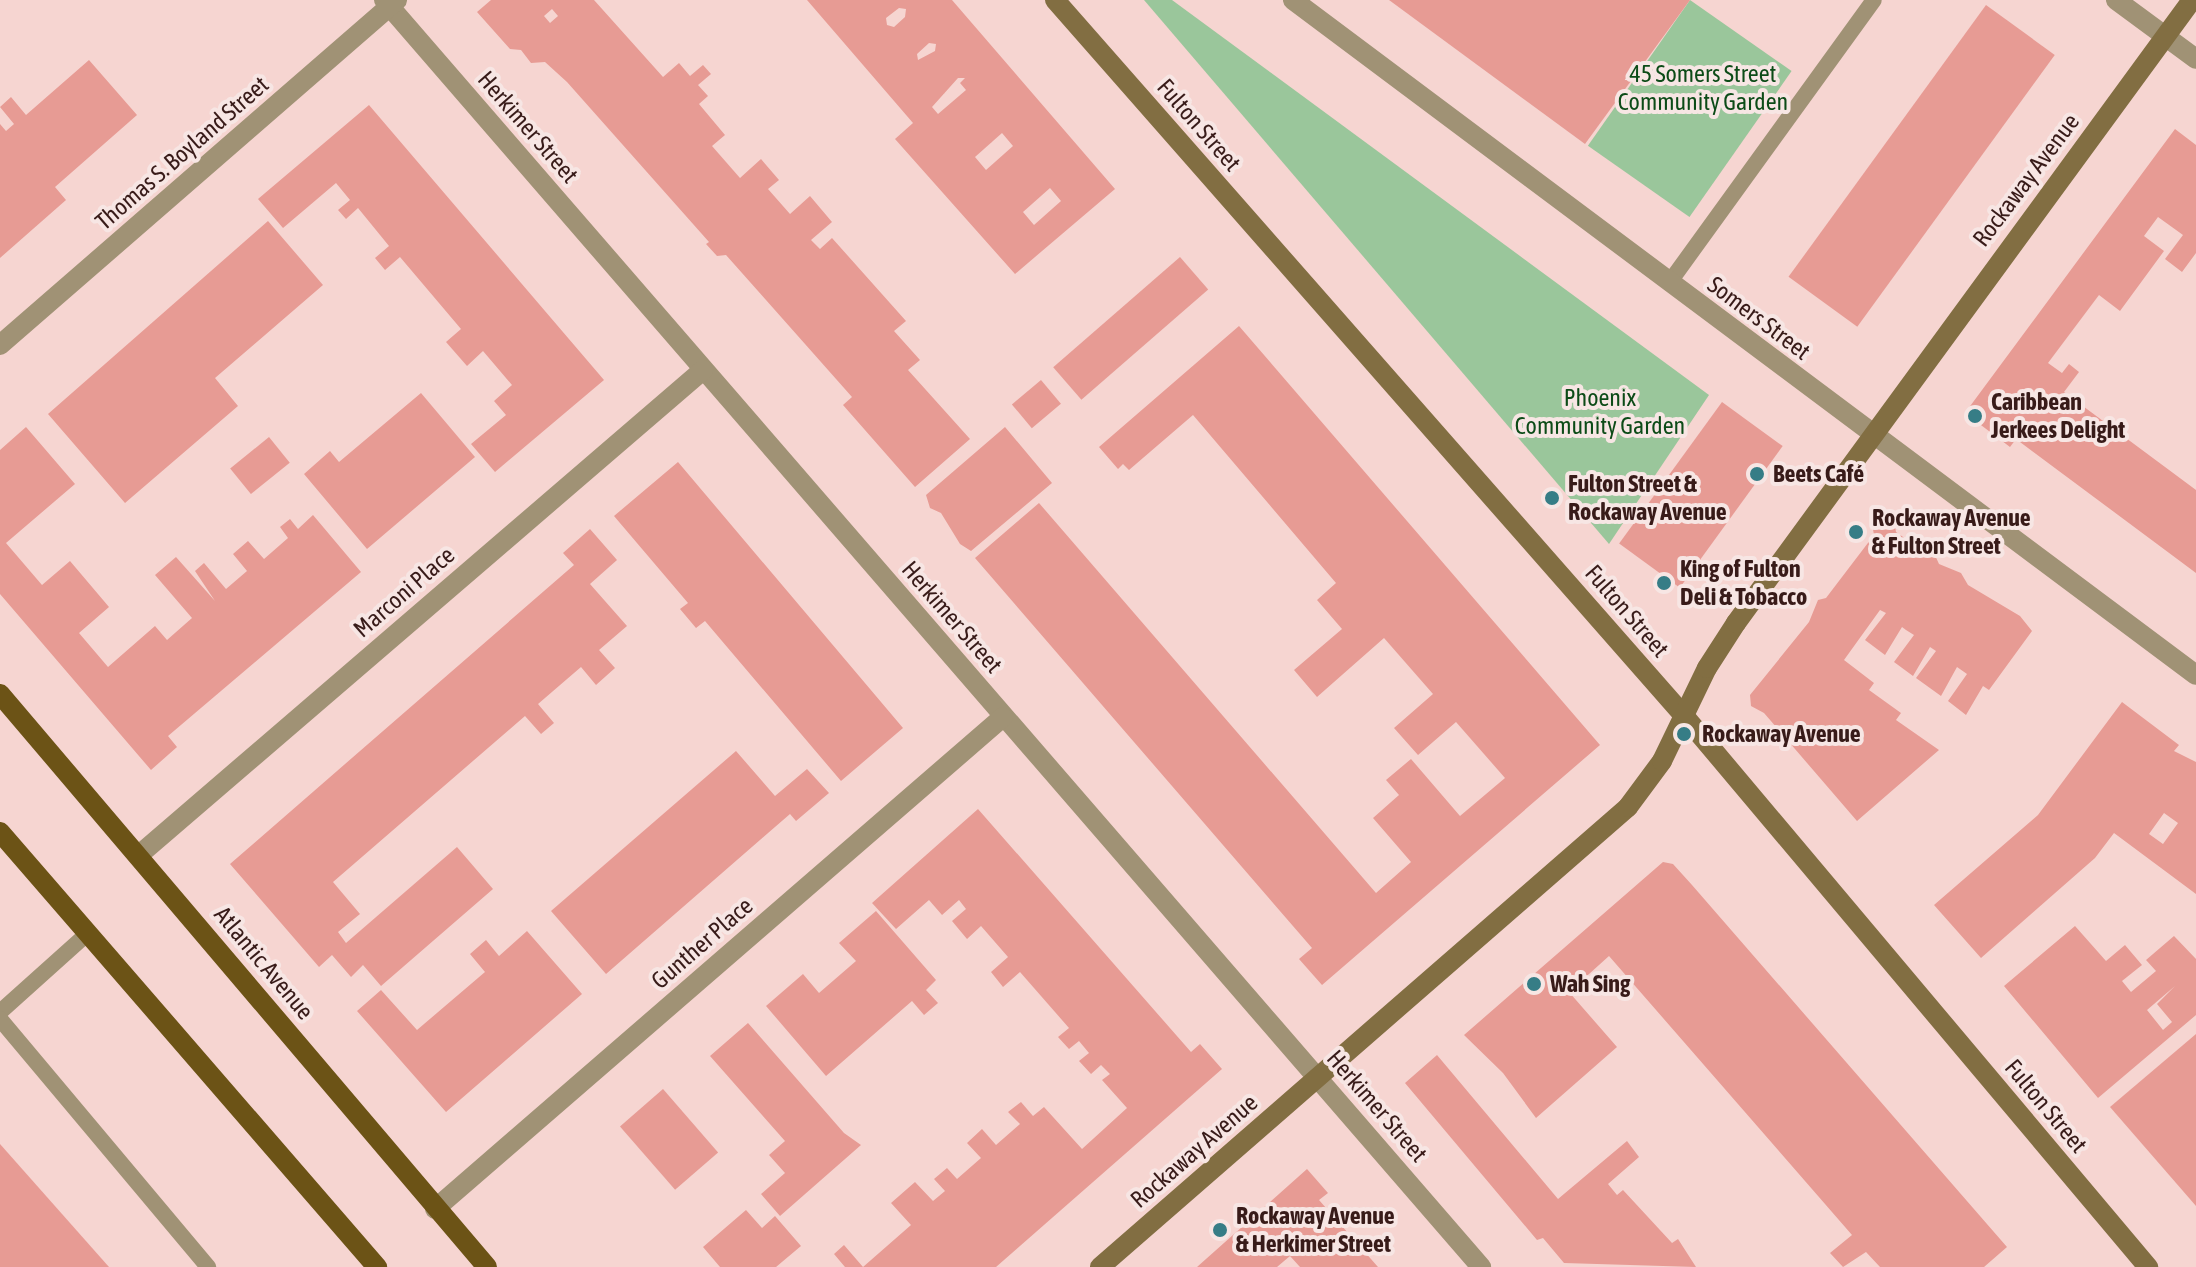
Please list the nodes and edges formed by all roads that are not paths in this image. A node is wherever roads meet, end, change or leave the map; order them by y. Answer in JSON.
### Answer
{"nodes":[{"id":1,"x":1055,"y":0,"type":"edge"},
{"id":2,"x":1293,"y":0,"type":"edge"},
{"id":3,"x":1874,"y":0,"type":"edge"},
{"id":4,"x":2116,"y":0,"type":"edge"},
{"id":5,"x":2192,"y":0,"type":"edge"},
{"id":6,"x":390,"y":2,"type":"edge"},
{"id":7,"x":2165,"y":36,"type":"junction"},
{"id":8,"x":2196,"y":59,"type":"edge"},
{"id":9,"x":1669,"y":283,"type":"junction"},
{"id":10,"x":0,"y":345,"type":"edge"},
{"id":11,"x":703,"y":370,"type":"junction"},
{"id":12,"x":1870,"y":435,"type":"junction"},
{"id":13,"x":2196,"y":675,"type":"edge"},
{"id":14,"x":0,"y":694,"type":"edge"},
{"id":15,"x":1003,"y":717,"type":"junction"},
{"id":16,"x":1686,"y":718,"type":"junction"},
{"id":17,"x":0,"y":832,"type":"edge"},
{"id":18,"x":139,"y":855,"type":"junction"},
{"id":19,"x":87,"y":934,"type":"junction"},
{"id":20,"x":0,"y":1012,"type":"edge"},
{"id":21,"x":0,"y":1019,"type":"edge"},
{"id":22,"x":1317,"y":1077,"type":"junction"},
{"id":23,"x":435,"y":1209,"type":"junction"},
{"id":24,"x":208,"y":1267,"type":"edge"},
{"id":25,"x":377,"y":1267,"type":"edge"},
{"id":26,"x":487,"y":1267,"type":"edge"},
{"id":27,"x":1100,"y":1267,"type":"edge"},
{"id":28,"x":1481,"y":1267,"type":"edge"},
{"id":29,"x":2148,"y":1267,"type":"edge"}],
"edges":[{"from":1,"to":16,"type":"main road","name":"Fulton Street"},
{"from":2,"to":9,"type":"street","name":"Somers Street"},
{"from":3,"to":9,"type":"lane"},
{"from":4,"to":7,"type":"street"},
{"from":5,"to":7,"type":"main road","name":"Rockaway Avenue"},
{"from":6,"to":10,"type":"street","name":"Thomas S. Boyland Street"},
{"from":6,"to":11,"type":"street","name":"Herkimer Street"},
{"from":7,"to":8,"type":"street"},
{"from":7,"to":12,"type":"main road","name":"Rockaway Avenue"},
{"from":9,"to":12,"type":"street","name":"Somers Street"},
{"from":11,"to":15,"type":"street","name":"Herkimer Street"},
{"from":11,"to":18,"type":"street","name":"Marconi Place"},
{"from":12,"to":13,"type":"street","name":"Somers Street"},
{"from":12,"to":16,"type":"main road","name":"Rockaway Avenue"},
{"from":14,"to":18,"type":"main road","name":"Atlantic Avenue"},
{"from":15,"to":22,"type":"street","name":"Herkimer Street"},
{"from":15,"to":23,"type":"street","name":"Gunther Place"},
{"from":16,"to":22,"type":"main road","name":"Rockaway Avenue"},
{"from":16,"to":29,"type":"main road","name":"Fulton Street"},
{"from":17,"to":19,"type":"main road"},
{"from":18,"to":23,"type":"main road","name":"Atlantic Avenue"},
{"from":19,"to":20,"type":"lane"},
{"from":19,"to":25,"type":"main road"},
{"from":21,"to":24,"type":"lane"},
{"from":22,"to":27,"type":"main road","name":"Rockaway Avenue"},
{"from":22,"to":28,"type":"street","name":"Herkimer Street"},
{"from":23,"to":26,"type":"main road","name":"Atlantic Avenue"}]}
